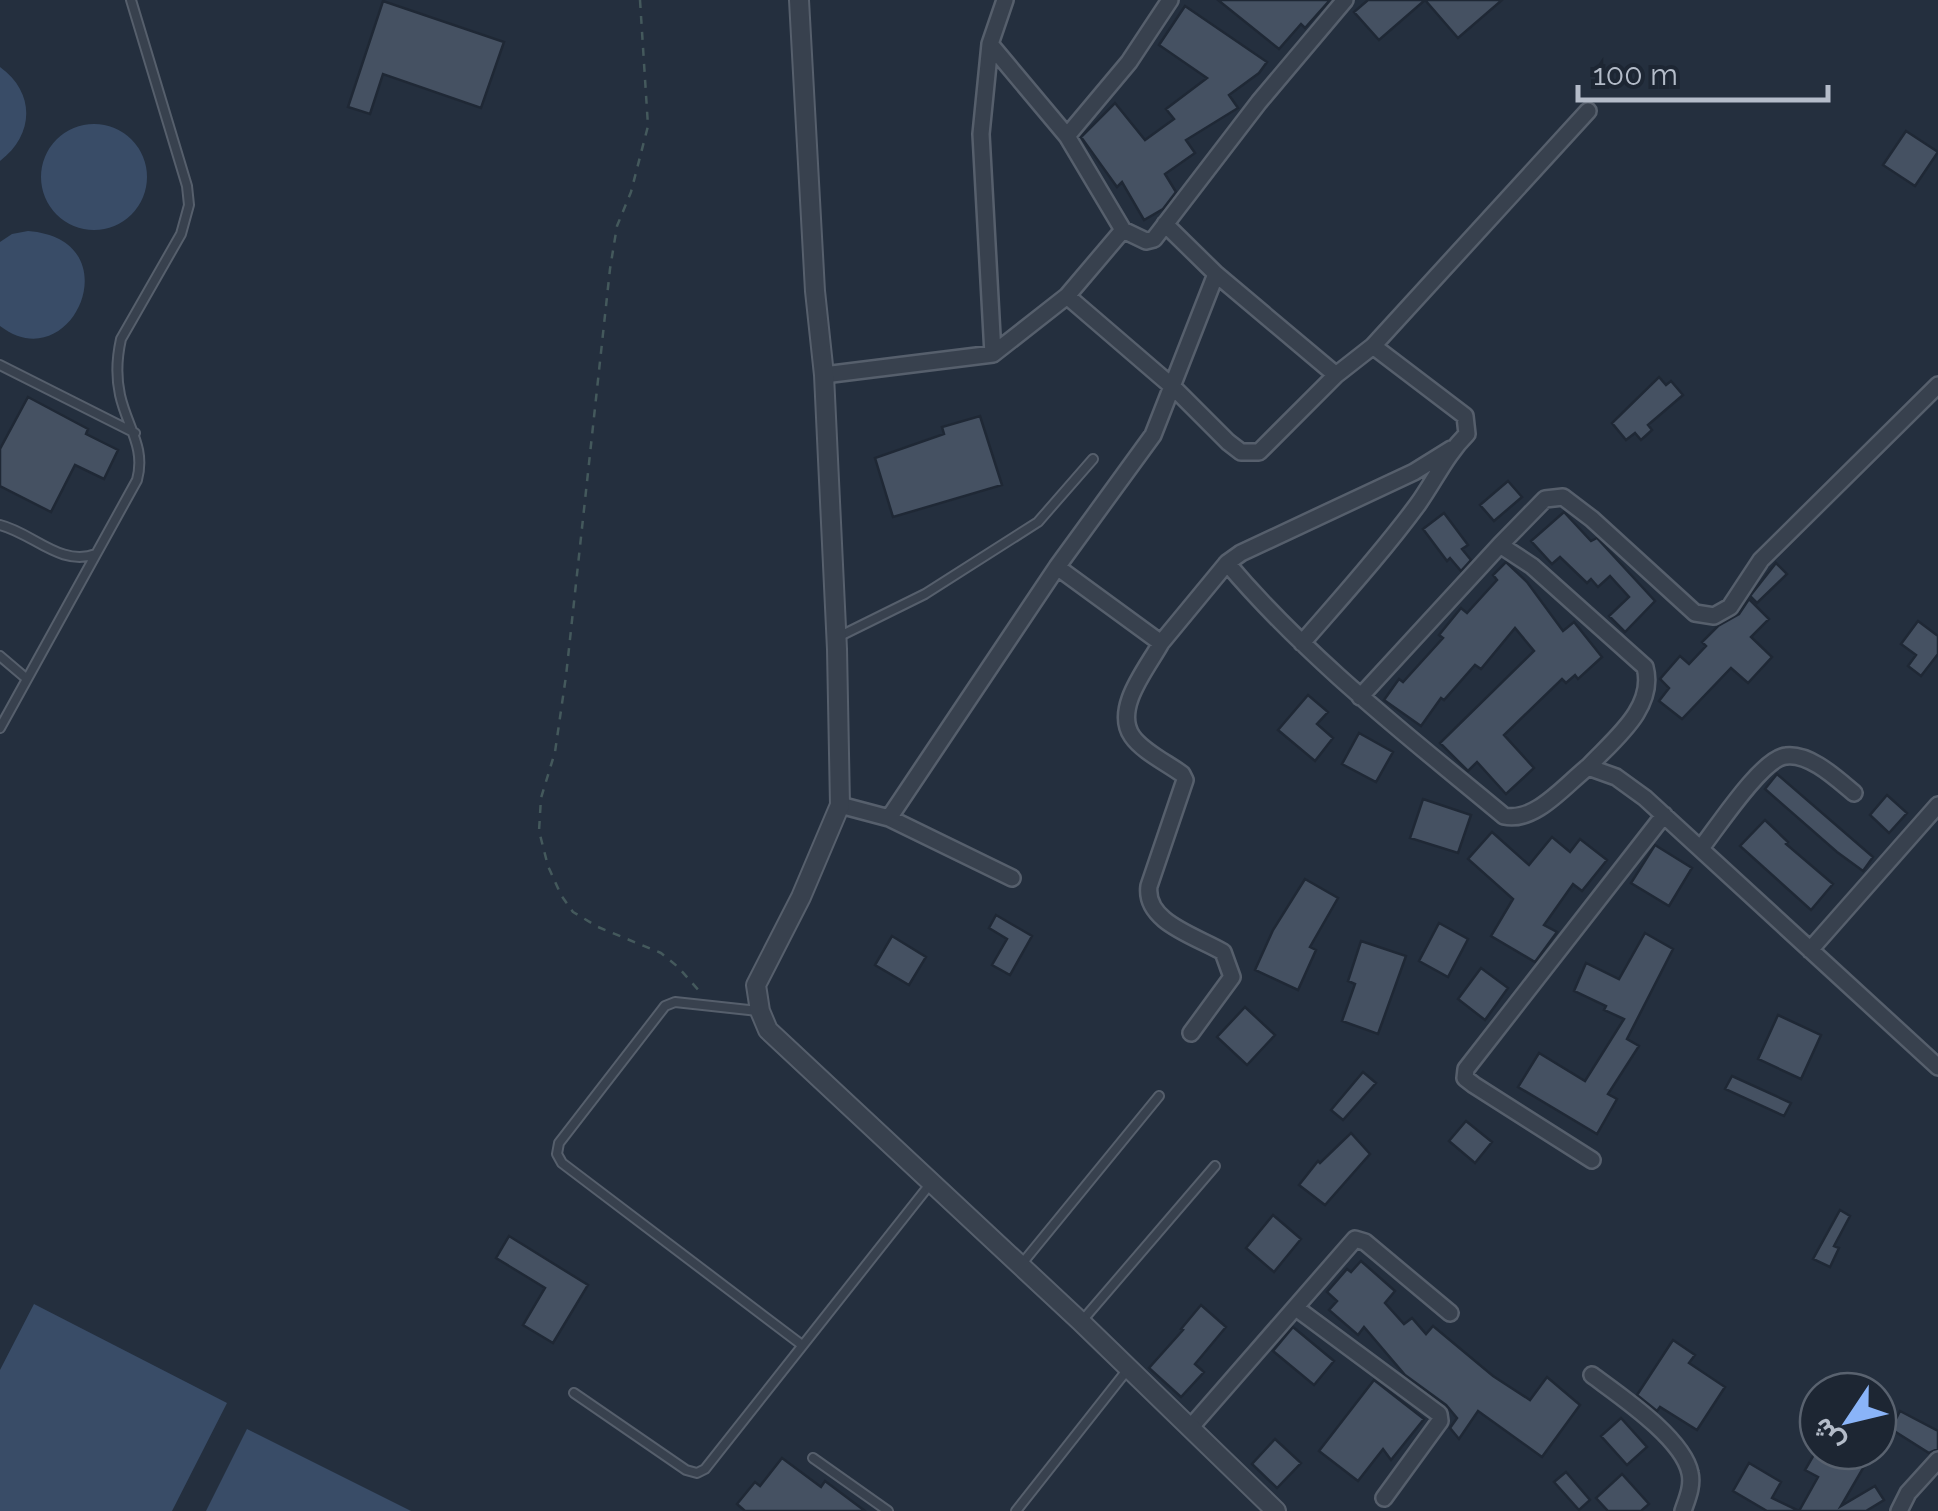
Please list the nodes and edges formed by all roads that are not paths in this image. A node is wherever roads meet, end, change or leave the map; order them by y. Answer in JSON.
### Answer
{"nodes":[{"id":1,"x":131,"y":0,"type":"edge"},
{"id":2,"x":799,"y":0,"type":"edge"},
{"id":3,"x":1006,"y":0,"type":"edge"},
{"id":4,"x":1170,"y":0,"type":"edge"},
{"id":5,"x":1345,"y":0,"type":"edge"},
{"id":6,"x":990,"y":44,"type":"junction"},
{"id":7,"x":1588,"y":112,"type":"dead end"},
{"id":8,"x":1067,"y":136,"type":"junction"},
{"id":9,"x":1165,"y":224,"type":"junction"},
{"id":10,"x":1123,"y":230,"type":"junction"},
{"id":11,"x":1216,"y":274,"type":"junction"},
{"id":12,"x":1066,"y":296,"type":"junction"},
{"id":13,"x":1373,"y":346,"type":"junction"},
{"id":14,"x":993,"y":354,"type":"junction"},
{"id":15,"x":0,"y":366,"type":"edge"},
{"id":16,"x":1336,"y":374,"type":"junction"},
{"id":17,"x":824,"y":375,"type":"junction"},
{"id":18,"x":1938,"y":384,"type":"edge"},
{"id":19,"x":1174,"y":388,"type":"junction"},
{"id":20,"x":135,"y":434,"type":"junction"},
{"id":21,"x":1451,"y":450,"type":"junction"},
{"id":22,"x":1093,"y":459,"type":"dead end"},
{"id":23,"x":0,"y":525,"type":"edge"},
{"id":24,"x":1500,"y":546,"type":"junction"},
{"id":25,"x":96,"y":554,"type":"junction"},
{"id":26,"x":1227,"y":563,"type":"junction"},
{"id":27,"x":1057,"y":568,"type":"junction"},
{"id":28,"x":836,"y":638,"type":"junction"},
{"id":29,"x":1161,"y":643,"type":"junction"},
{"id":30,"x":1302,"y":644,"type":"junction"},
{"id":31,"x":0,"y":656,"type":"edge"},
{"id":32,"x":27,"y":679,"type":"junction"},
{"id":33,"x":1360,"y":697,"type":"junction"},
{"id":34,"x":0,"y":728,"type":"edge"},
{"id":35,"x":1588,"y":766,"type":"junction"},
{"id":36,"x":1854,"y":794,"type":"dead end"},
{"id":37,"x":840,"y":805,"type":"junction"},
{"id":38,"x":1938,"y":805,"type":"edge"},
{"id":39,"x":1664,"y":815,"type":"junction"},
{"id":40,"x":890,"y":818,"type":"junction"},
{"id":41,"x":1702,"y":848,"type":"junction"},
{"id":42,"x":1012,"y":878,"type":"dead end"},
{"id":43,"x":1810,"y":950,"type":"junction"},
{"id":44,"x":760,"y":1011,"type":"junction"},
{"id":45,"x":1191,"y":1034,"type":"dead end"},
{"id":46,"x":1938,"y":1067,"type":"edge"},
{"id":47,"x":1160,"y":1096,"type":"dead end"},
{"id":48,"x":1592,"y":1160,"type":"dead end"},
{"id":49,"x":1215,"y":1166,"type":"dead end"},
{"id":50,"x":931,"y":1183,"type":"junction"},
{"id":51,"x":1020,"y":1266,"type":"junction"},
{"id":52,"x":1296,"y":1308,"type":"junction"},
{"id":53,"x":1450,"y":1313,"type":"dead end"},
{"id":54,"x":1081,"y":1322,"type":"junction"},
{"id":55,"x":802,"y":1345,"type":"junction"},
{"id":56,"x":1128,"y":1368,"type":"junction"},
{"id":57,"x":1592,"y":1375,"type":"dead end"},
{"id":58,"x":574,"y":1393,"type":"dead end"},
{"id":59,"x":1190,"y":1428,"type":"junction"},
{"id":60,"x":812,"y":1458,"type":"dead end"},
{"id":61,"x":1938,"y":1460,"type":"edge"},
{"id":62,"x":1384,"y":1498,"type":"dead end"},
{"id":63,"x":888,"y":1511,"type":"edge"},
{"id":64,"x":1016,"y":1511,"type":"edge"},
{"id":65,"x":1276,"y":1511,"type":"edge"},
{"id":66,"x":1683,"y":1511,"type":"edge"},
{"id":67,"x":1898,"y":1511,"type":"edge"}],
"edges":[{"from":1,"to":20,"type":"lane"},
{"from":2,"to":17,"type":"street"},
{"from":3,"to":6,"type":"street"},
{"from":4,"to":8,"type":"street"},
{"from":5,"to":9,"type":"street"},
{"from":6,"to":8,"type":"street"},
{"from":6,"to":14,"type":"street"},
{"from":7,"to":13,"type":"street"},
{"from":8,"to":10,"type":"street"},
{"from":9,"to":10,"type":"street"},
{"from":9,"to":11,"type":"street"},
{"from":10,"to":12,"type":"street"},
{"from":11,"to":16,"type":"street"},
{"from":11,"to":19,"type":"street"},
{"from":12,"to":14,"type":"street"},
{"from":12,"to":19,"type":"street"},
{"from":13,"to":16,"type":"street"},
{"from":13,"to":21,"type":"street"},
{"from":14,"to":17,"type":"street"},
{"from":15,"to":20,"type":"lane"},
{"from":16,"to":19,"type":"street"},
{"from":17,"to":28,"type":"street"},
{"from":18,"to":24,"type":"street"},
{"from":19,"to":27,"type":"street"},
{"from":20,"to":25,"type":"lane"},
{"from":21,"to":26,"type":"street"},
{"from":21,"to":30,"type":"street"},
{"from":22,"to":28,"type":"lane"},
{"from":23,"to":25,"type":"lane"},
{"from":24,"to":33,"type":"street"},
{"from":24,"to":35,"type":"street"},
{"from":25,"to":32,"type":"lane"},
{"from":26,"to":29,"type":"street"},
{"from":26,"to":30,"type":"street"},
{"from":27,"to":29,"type":"street"},
{"from":27,"to":40,"type":"street"},
{"from":28,"to":37,"type":"street"},
{"from":29,"to":45,"type":"street"},
{"from":30,"to":33,"type":"street"},
{"from":31,"to":32,"type":"lane"},
{"from":32,"to":34,"type":"lane"},
{"from":33,"to":35,"type":"street"},
{"from":35,"to":39,"type":"street"},
{"from":36,"to":41,"type":"street"},
{"from":37,"to":40,"type":"street"},
{"from":37,"to":44,"type":"street"},
{"from":38,"to":43,"type":"street"},
{"from":39,"to":41,"type":"street"},
{"from":39,"to":48,"type":"street"},
{"from":40,"to":42,"type":"street"},
{"from":41,"to":43,"type":"street"},
{"from":43,"to":46,"type":"street"},
{"from":44,"to":50,"type":"street"},
{"from":44,"to":55,"type":"lane"},
{"from":47,"to":51,"type":"lane"},
{"from":49,"to":54,"type":"lane"},
{"from":50,"to":51,"type":"street"},
{"from":50,"to":55,"type":"lane"},
{"from":51,"to":54,"type":"street"},
{"from":52,"to":53,"type":"street"},
{"from":52,"to":59,"type":"street"},
{"from":52,"to":62,"type":"street"},
{"from":54,"to":56,"type":"street"},
{"from":55,"to":58,"type":"lane"},
{"from":56,"to":59,"type":"street"},
{"from":56,"to":64,"type":"lane"},
{"from":57,"to":66,"type":"street"},
{"from":59,"to":65,"type":"street"},
{"from":60,"to":63,"type":"lane"},
{"from":61,"to":67,"type":"street"}]}
